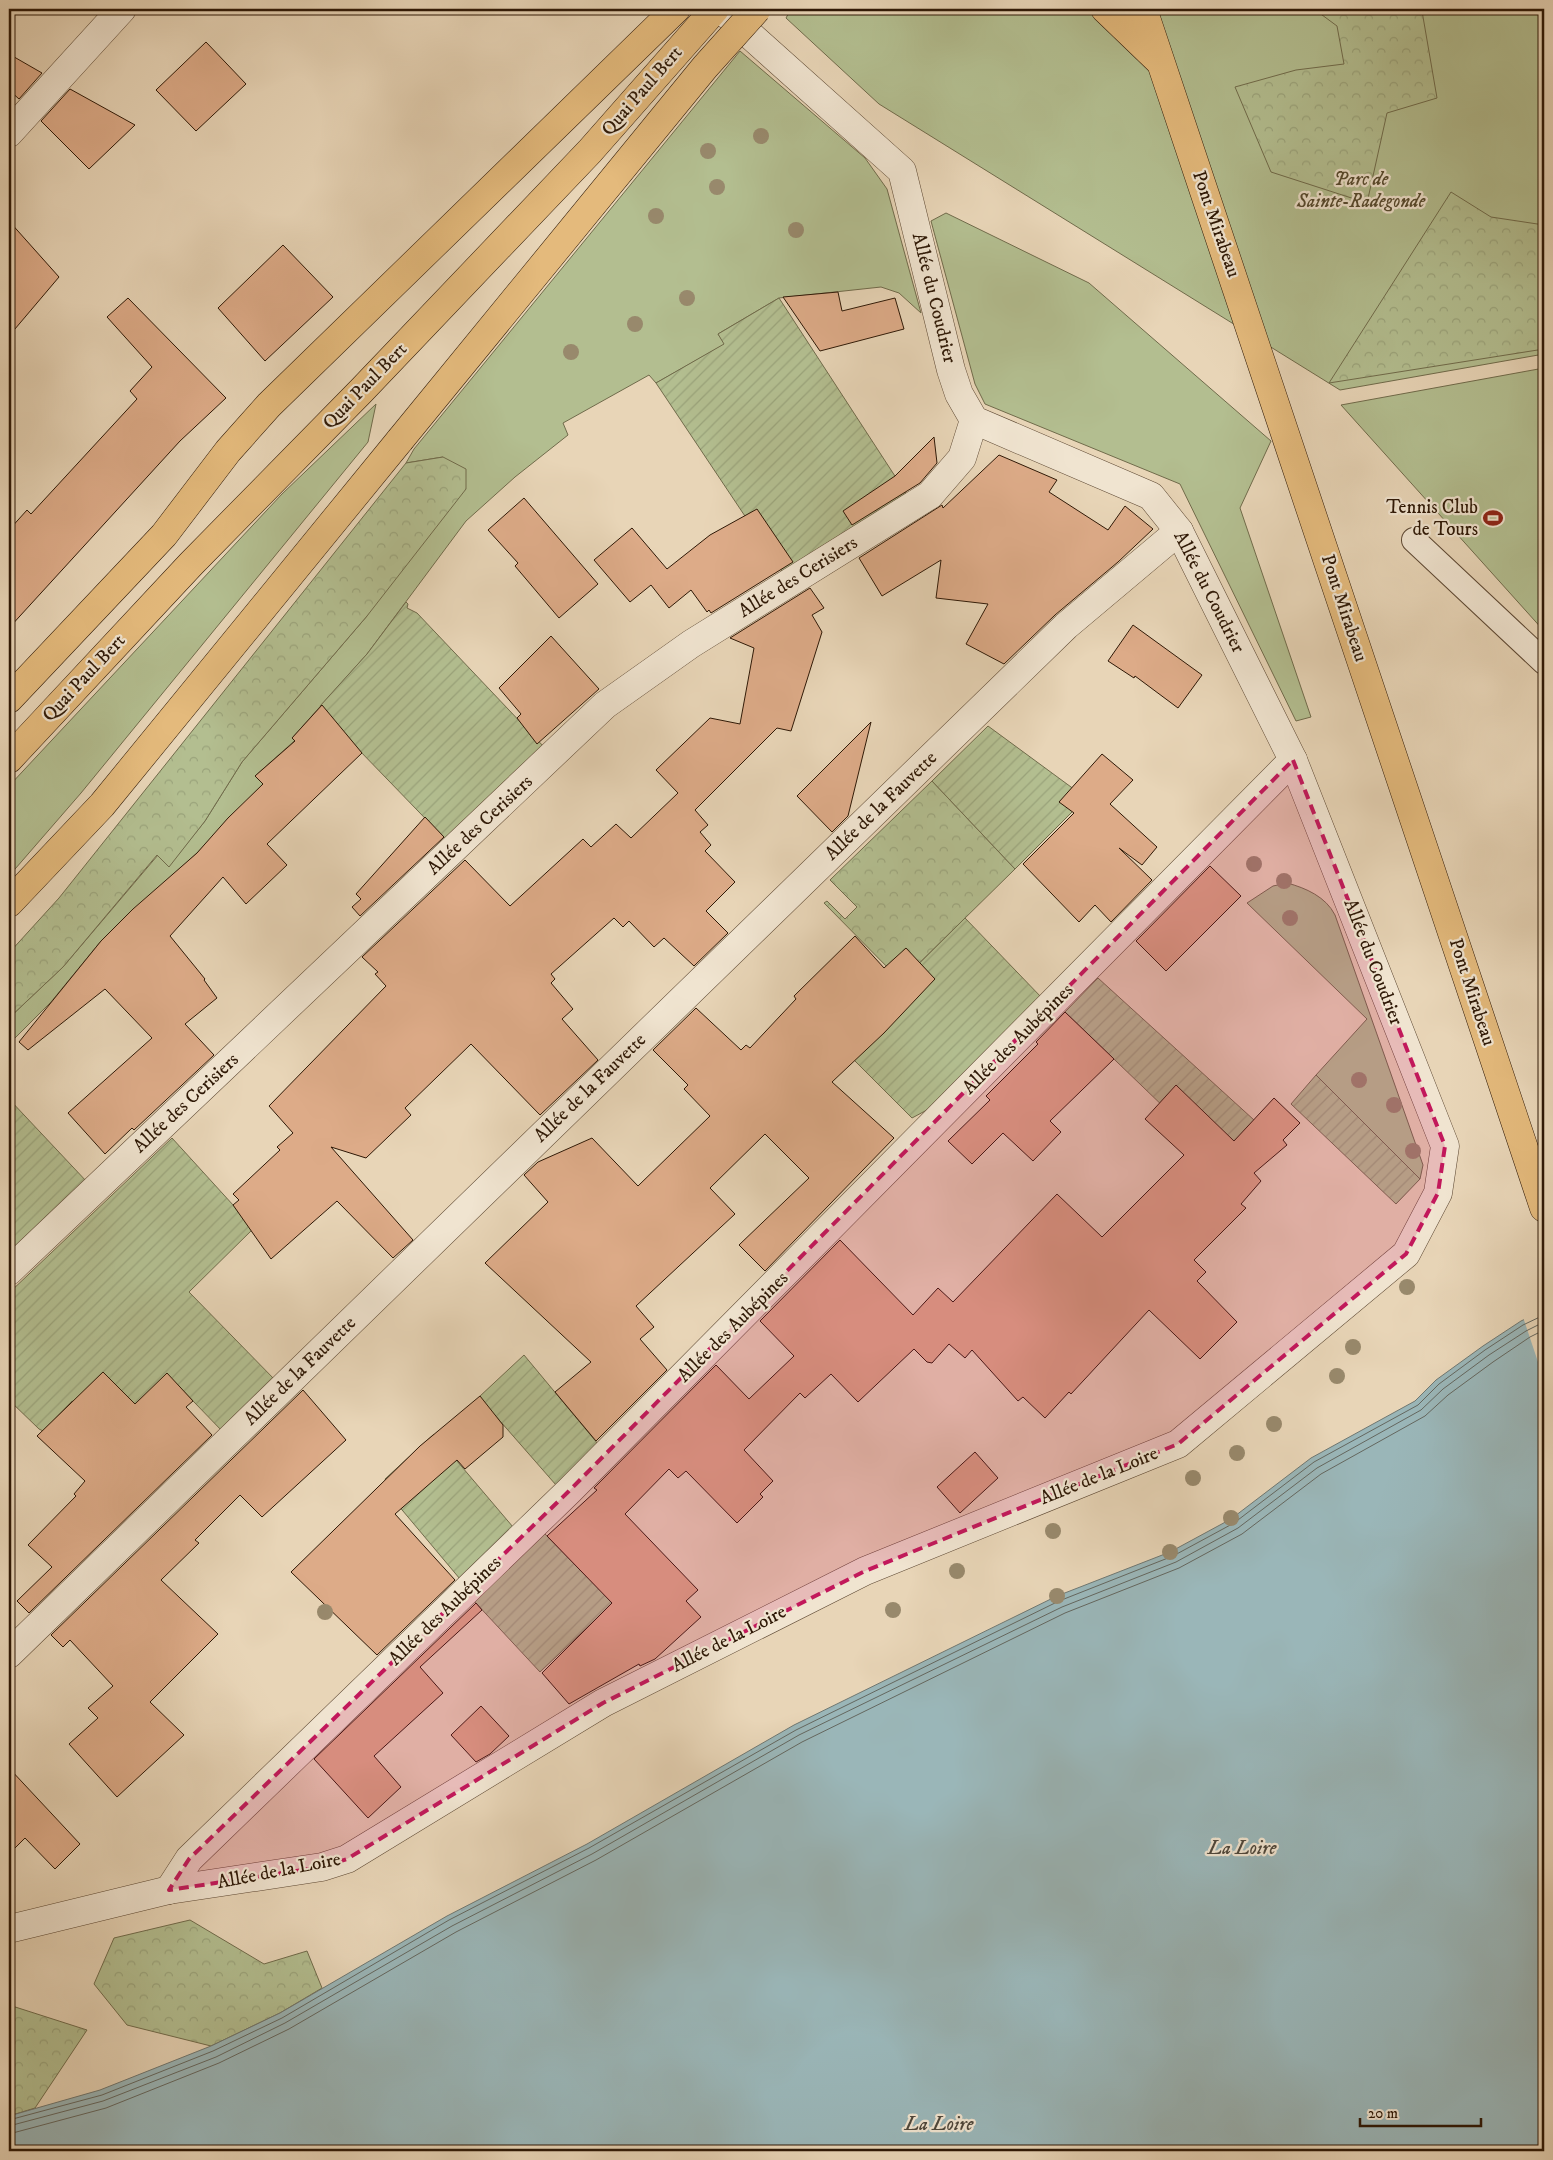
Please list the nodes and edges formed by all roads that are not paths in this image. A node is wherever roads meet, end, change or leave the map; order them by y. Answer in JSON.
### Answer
{"nodes":[{"id":1,"x":122,"y":9,"type":"edge"},
{"id":2,"x":676,"y":9,"type":"edge"},
{"id":3,"x":715,"y":9,"type":"edge"},
{"id":4,"x":721,"y":9,"type":"edge"},
{"id":5,"x":757,"y":9,"type":"edge"},
{"id":6,"x":1106,"y":9,"type":"edge"},
{"id":7,"x":1143,"y":9,"type":"edge"},
{"id":8,"x":1162,"y":9,"type":"edge"},
{"id":9,"x":1162,"y":63,"type":"junction"},
{"id":10,"x":9,"y":133,"type":"edge"},
{"id":11,"x":974,"y":420,"type":"junction"},
{"id":12,"x":1179,"y":531,"type":"junction"},
{"id":13,"x":1414,"y":540,"type":"dead end"},
{"id":14,"x":1544,"y":662,"type":"edge"},
{"id":15,"x":9,"y":699,"type":"edge"},
{"id":16,"x":9,"y":759,"type":"edge"},
{"id":17,"x":1294,"y":760,"type":"junction"},
{"id":18,"x":9,"y":903,"type":"edge"},
{"id":19,"x":1544,"y":1208,"type":"edge"},
{"id":20,"x":1406,"y":1254,"type":"joint"},
{"id":21,"x":9,"y":1271,"type":"edge"},
{"id":22,"x":9,"y":1654,"type":"edge"},
{"id":23,"x":170,"y":1890,"type":"junction"},
{"id":24,"x":9,"y":1929,"type":"edge"}],
"edges":[{"from":1,"to":10,"type":"street"},
{"from":2,"to":15,"type":"main road","name":"Quai Paul Bert"},
{"from":3,"to":16,"type":"main road","name":"Quai Paul Bert"},
{"from":4,"to":11,"type":"street","name":"Allée du Coudrier"},
{"from":5,"to":18,"type":"main road","bridge":true},
{"from":6,"to":9,"type":"main road"},
{"from":7,"to":9,"type":"main road","name":"Pont Mirabeau"},
{"from":8,"to":9,"type":"main road"},
{"from":9,"to":19,"type":"main road","name":"Pont Mirabeau"},
{"from":11,"to":12,"type":"street","name":"Allée du Coudrier"},
{"from":11,"to":21,"type":"street","name":"Allée des Cerisiers"},
{"from":12,"to":17,"type":"street","name":"Allée du Coudrier"},
{"from":12,"to":22,"type":"street","name":"Allée de la Fauvette"},
{"from":13,"to":14,"type":"lane"},
{"from":17,"to":20,"type":"street","name":"Allée du Coudrier"},
{"from":17,"to":23,"type":"street","name":"Allée des Aubépines"},
{"from":20,"to":23,"type":"street","name":"Allée de la Loire"},
{"from":23,"to":24,"type":"street","name":"Allée de la Loire"}]}
